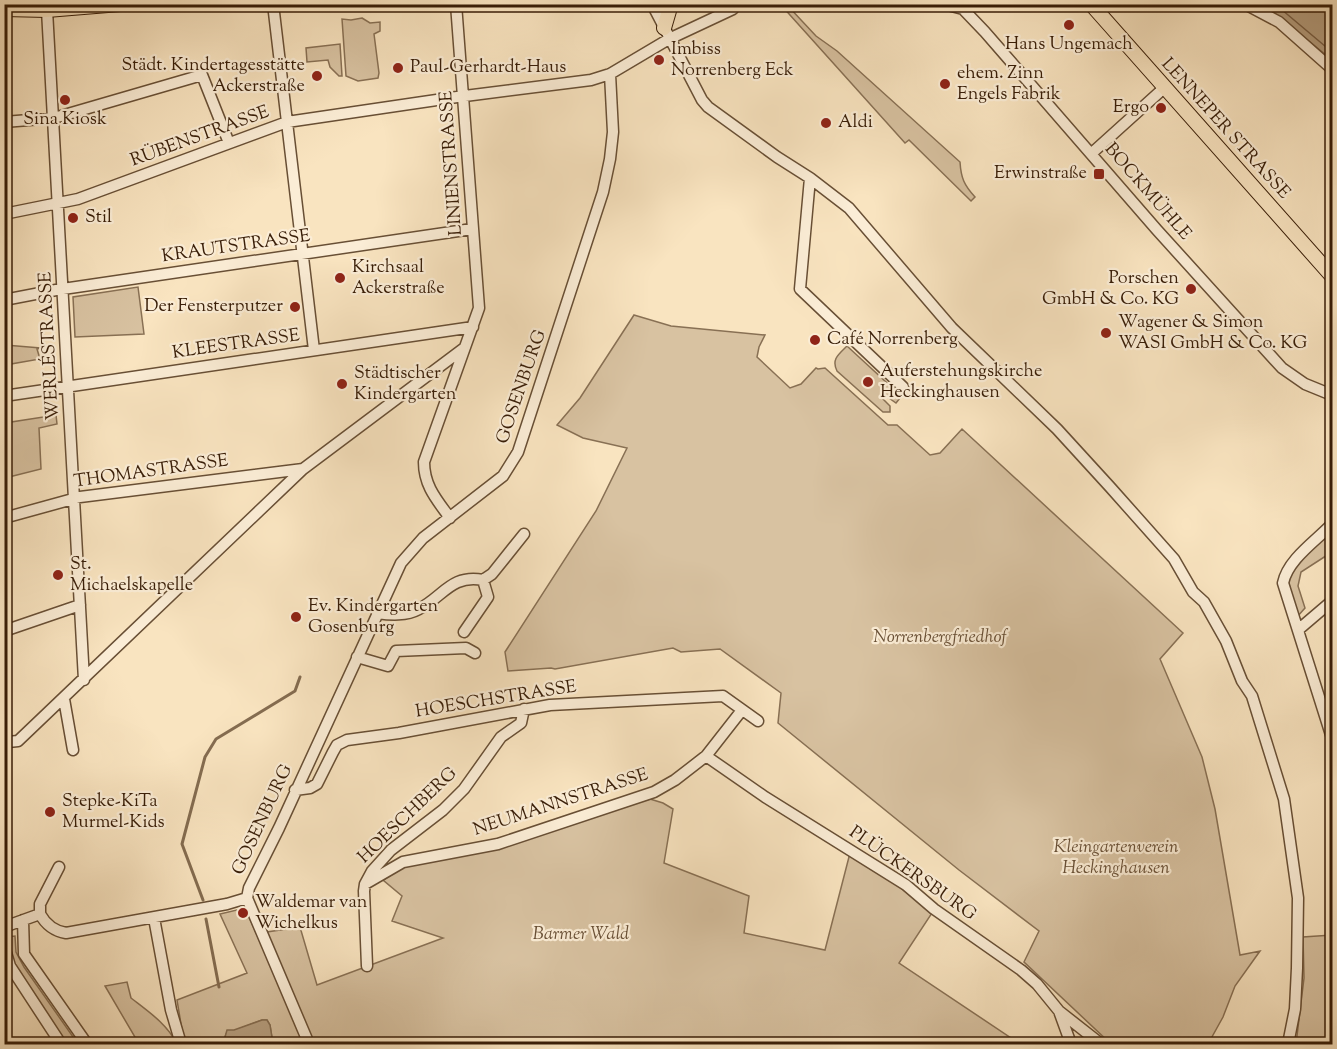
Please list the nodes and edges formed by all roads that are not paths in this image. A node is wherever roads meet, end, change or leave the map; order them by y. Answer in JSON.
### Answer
{"nodes":[{"id":1,"x":120,"y":4,"type":"edge"},
{"id":2,"x":273,"y":4,"type":"edge"},
{"id":3,"x":456,"y":4,"type":"edge"},
{"id":4,"x":652,"y":4,"type":"edge"},
{"id":5,"x":672,"y":4,"type":"edge"},
{"id":6,"x":944,"y":4,"type":"edge"},
{"id":7,"x":1245,"y":4,"type":"edge"},
{"id":8,"x":1095,"y":6,"type":"edge"},
{"id":9,"x":4,"y":9,"type":"edge"},
{"id":10,"x":733,"y":9,"type":"dead end"},
{"id":11,"x":47,"y":10,"type":"junction"},
{"id":12,"x":666,"y":34,"type":"junction"},
{"id":13,"x":1332,"y":69,"type":"edge"},
{"id":14,"x":609,"y":74,"type":"junction"},
{"id":15,"x":1164,"y":88,"type":"junction"},
{"id":16,"x":464,"y":96,"type":"junction"},
{"id":17,"x":54,"y":118,"type":"junction"},
{"id":18,"x":4,"y":122,"type":"edge"},
{"id":19,"x":287,"y":122,"type":"junction"},
{"id":20,"x":229,"y":143,"type":"junction"},
{"id":21,"x":1092,"y":153,"type":"junction"},
{"id":22,"x":810,"y":178,"type":"junction"},
{"id":23,"x":58,"y":204,"type":"junction"},
{"id":24,"x":4,"y":214,"type":"edge"},
{"id":25,"x":472,"y":229,"type":"junction"},
{"id":26,"x":304,"y":254,"type":"junction"},
{"id":27,"x":1332,"y":276,"type":"edge"},
{"id":28,"x":64,"y":290,"type":"junction"},
{"id":29,"x":4,"y":300,"type":"edge"},
{"id":30,"x":473,"y":327,"type":"junction"},
{"id":31,"x":464,"y":349,"type":"junction"},
{"id":32,"x":314,"y":350,"type":"junction"},
{"id":33,"x":69,"y":385,"type":"junction"},
{"id":34,"x":903,"y":387,"type":"dead end"},
{"id":35,"x":1332,"y":395,"type":"edge"},
{"id":36,"x":4,"y":396,"type":"edge"},
{"id":37,"x":303,"y":469,"type":"junction"},
{"id":38,"x":74,"y":498,"type":"junction"},
{"id":39,"x":4,"y":518,"type":"edge"},
{"id":40,"x":450,"y":518,"type":"junction"},
{"id":41,"x":1332,"y":524,"type":"edge"},
{"id":42,"x":524,"y":534,"type":"dead end"},
{"id":43,"x":483,"y":580,"type":"junction"},
{"id":44,"x":1332,"y":601,"type":"edge"},
{"id":45,"x":80,"y":605,"type":"junction"},
{"id":46,"x":377,"y":613,"type":"junction"},
{"id":47,"x":1298,"y":630,"type":"junction"},
{"id":48,"x":4,"y":632,"type":"edge"},
{"id":49,"x":464,"y":632,"type":"dead end"},
{"id":50,"x":475,"y":653,"type":"dead end"},
{"id":51,"x":357,"y":657,"type":"junction"},
{"id":52,"x":84,"y":680,"type":"junction"},
{"id":53,"x":64,"y":699,"type":"junction"},
{"id":54,"x":524,"y":709,"type":"junction"},
{"id":55,"x":742,"y":710,"type":"junction"},
{"id":56,"x":759,"y":721,"type":"dead end"},
{"id":57,"x":1332,"y":738,"type":"edge"},
{"id":58,"x":4,"y":740,"type":"edge"},
{"id":59,"x":73,"y":750,"type":"dead end"},
{"id":60,"x":706,"y":756,"type":"junction"},
{"id":61,"x":295,"y":790,"type":"junction"},
{"id":62,"x":59,"y":867,"type":"dead end"},
{"id":63,"x":365,"y":884,"type":"junction"},
{"id":64,"x":247,"y":898,"type":"junction"},
{"id":65,"x":40,"y":914,"type":"junction"},
{"id":66,"x":154,"y":918,"type":"junction"},
{"id":67,"x":23,"y":920,"type":"junction"},
{"id":68,"x":4,"y":927,"type":"edge"},
{"id":69,"x":4,"y":946,"type":"edge"},
{"id":70,"x":367,"y":966,"type":"dead end"},
{"id":71,"x":1059,"y":1011,"type":"junction"},
{"id":72,"x":61,"y":1044,"type":"edge"},
{"id":73,"x":87,"y":1044,"type":"edge"},
{"id":74,"x":181,"y":1044,"type":"edge"},
{"id":75,"x":309,"y":1044,"type":"edge"},
{"id":76,"x":1071,"y":1044,"type":"edge"},
{"id":77,"x":1101,"y":1044,"type":"edge"},
{"id":78,"x":1288,"y":1044,"type":"edge"}],
"edges":[{"from":1,"to":11,"type":"main road"},
{"from":2,"to":19,"type":"street"},
{"from":3,"to":16,"type":"street","name":"LINIENSTRASSE"},
{"from":4,"to":12,"type":"street"},
{"from":5,"to":12,"type":"main road"},
{"from":6,"to":21,"type":"street","name":"BOCKMÜHLE"},
{"from":7,"to":13,"type":"street"},
{"from":8,"to":15,"type":"main road","name":"LENNEPER STRASSE"},
{"from":9,"to":11,"type":"main road"},
{"from":10,"to":12,"type":"street","name":"RÜBENSTRASSE"},
{"from":11,"to":17,"type":"street","name":"WERLÉSTRASSE"},
{"from":12,"to":14,"type":"street","name":"RÜBENSTRASSE"},
{"from":12,"to":22,"type":"street"},
{"from":14,"to":16,"type":"street","name":"RÜBENSTRASSE"},
{"from":14,"to":40,"type":"street","name":"GOSENBURG"},
{"from":15,"to":21,"type":"street"},
{"from":15,"to":27,"type":"main road","name":"LENNEPER STRASSE"},
{"from":16,"to":19,"type":"street","name":"RÜBENSTRASSE"},
{"from":16,"to":25,"type":"street","name":"LINIENSTRASSE"},
{"from":17,"to":18,"type":"street"},
{"from":17,"to":20,"type":"street"},
{"from":17,"to":23,"type":"street","name":"WERLÉSTRASSE"},
{"from":19,"to":20,"type":"street","name":"RÜBENSTRASSE"},
{"from":19,"to":26,"type":"street"},
{"from":20,"to":23,"type":"street","name":"RÜBENSTRASSE"},
{"from":21,"to":35,"type":"street","name":"BOCKMÜHLE"},
{"from":22,"to":34,"type":"street"},
{"from":22,"to":78,"type":"street"},
{"from":23,"to":24,"type":"street","name":"RÜBENSTRASSE"},
{"from":23,"to":28,"type":"street","name":"WERLÉSTRASSE"},
{"from":25,"to":26,"type":"street","name":"KRAUTSTRASSE"},
{"from":25,"to":30,"type":"street","name":"LINIENSTRASSE"},
{"from":26,"to":28,"type":"street","name":"KRAUTSTRASSE"},
{"from":26,"to":32,"type":"street"},
{"from":28,"to":29,"type":"street","name":"KRAUTSTRASSE"},
{"from":28,"to":33,"type":"street","name":"WERLÉSTRASSE"},
{"from":30,"to":31,"type":"street","name":"LINIENSTRASSE"},
{"from":30,"to":32,"type":"street","name":"KLEESTRASSE"},
{"from":31,"to":37,"type":"street"},
{"from":31,"to":40,"type":"street","name":"LINIENSTRASSE"},
{"from":32,"to":33,"type":"street","name":"KLEESTRASSE"},
{"from":33,"to":36,"type":"street","name":"KLEESTRASSE"},
{"from":33,"to":38,"type":"street","name":"WERLÉSTRASSE"},
{"from":37,"to":38,"type":"street","name":"THOMASTRASSE"},
{"from":37,"to":52,"type":"street"},
{"from":38,"to":39,"type":"street","name":"THOMASTRASSE"},
{"from":38,"to":45,"type":"street","name":"WERLÉSTRASSE"},
{"from":40,"to":46,"type":"street","name":"GOSENBURG"},
{"from":41,"to":47,"type":"street"},
{"from":42,"to":43,"type":"street"},
{"from":43,"to":46,"type":"street"},
{"from":43,"to":49,"type":"street"},
{"from":44,"to":47,"type":"street"},
{"from":45,"to":48,"type":"street"},
{"from":45,"to":52,"type":"street","name":"WERLÉSTRASSE"},
{"from":46,"to":51,"type":"street","name":"GOSENBURG"},
{"from":47,"to":57,"type":"street"},
{"from":50,"to":51,"type":"street"},
{"from":51,"to":61,"type":"street","name":"GOSENBURG"},
{"from":52,"to":53,"type":"street"},
{"from":53,"to":58,"type":"street"},
{"from":53,"to":59,"type":"street"},
{"from":54,"to":55,"type":"street","name":"HOESCHSTRASSE"},
{"from":54,"to":61,"type":"street","name":"HOESCHSTRASSE"},
{"from":54,"to":63,"type":"street","name":"HOESCHBERG"},
{"from":55,"to":56,"type":"street","name":"HOESCHSTRASSE"},
{"from":55,"to":60,"type":"street","name":"NEUMANNSTRASSE"},
{"from":60,"to":63,"type":"street","name":"NEUMANNSTRASSE"},
{"from":60,"to":71,"type":"street","name":"PLÜCKERSBURG"},
{"from":61,"to":64,"type":"street","name":"GOSENBURG"},
{"from":62,"to":65,"type":"street"},
{"from":63,"to":70,"type":"street","name":"HOESCHBERG"},
{"from":64,"to":66,"type":"street","name":"GOSENBURG"},
{"from":64,"to":75,"type":"street"},
{"from":65,"to":66,"type":"street","name":"GOSENBURG"},
{"from":65,"to":67,"type":"street"},
{"from":66,"to":74,"type":"street"},
{"from":67,"to":68,"type":"street"},
{"from":67,"to":73,"type":"street"},
{"from":69,"to":72,"type":"street"},
{"from":71,"to":76,"type":"street","name":"PLÜCKERSBURG"},
{"from":71,"to":77,"type":"street"}]}
